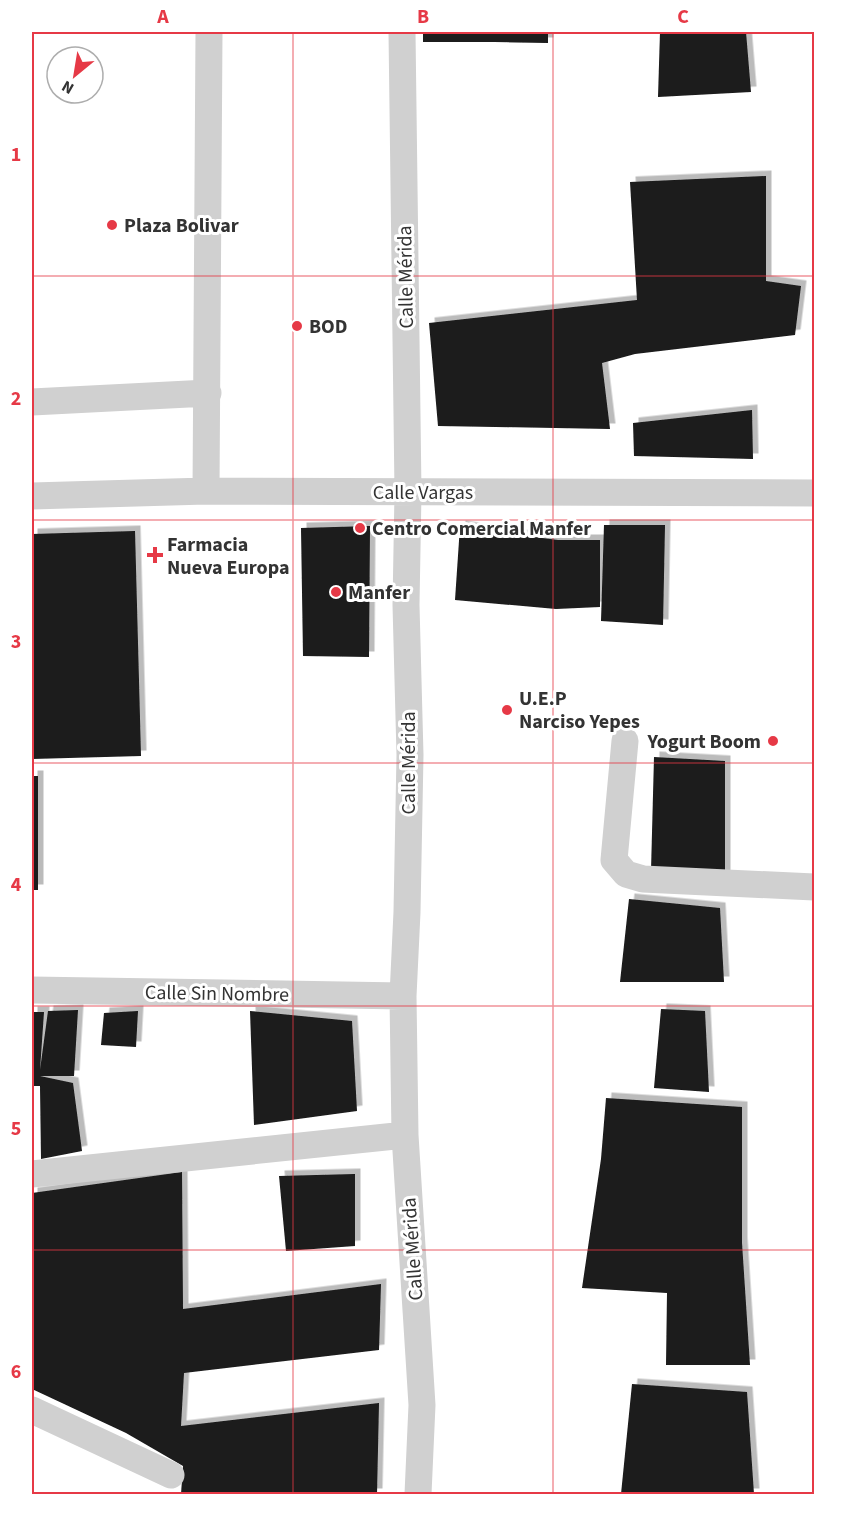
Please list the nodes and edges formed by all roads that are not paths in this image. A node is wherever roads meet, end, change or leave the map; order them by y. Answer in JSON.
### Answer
{"nodes":[{"id":1,"x":209,"y":32,"type":"edge"},
{"id":2,"x":402,"y":32,"type":"edge"},
{"id":3,"x":208,"y":393,"type":"junction"},
{"id":4,"x":32,"y":402,"type":"edge"},
{"id":5,"x":206,"y":491,"type":"junction"},
{"id":6,"x":408,"y":492,"type":"junction"},
{"id":7,"x":814,"y":493,"type":"edge"},
{"id":8,"x":32,"y":496,"type":"edge"},
{"id":9,"x":625,"y":741,"type":"dead end"},
{"id":10,"x":814,"y":886,"type":"edge"},
{"id":11,"x":32,"y":990,"type":"edge"},
{"id":12,"x":404,"y":996,"type":"junction"},
{"id":13,"x":405,"y":1135,"type":"junction"},
{"id":14,"x":32,"y":1173,"type":"edge"},
{"id":15,"x":32,"y":1410,"type":"edge"},
{"id":16,"x":171,"y":1475,"type":"dead end"},
{"id":17,"x":418,"y":1494,"type":"edge"}],
"edges":[{"from":1,"to":3,"type":"street"},
{"from":2,"to":6,"type":"street","name":"Calle Mérida"},
{"from":3,"to":4,"type":"street"},
{"from":3,"to":5,"type":"street"},
{"from":5,"to":6,"type":"street","name":"Calle Vargas"},
{"from":5,"to":8,"type":"street","name":"Calle Vargas"},
{"from":6,"to":7,"type":"street","name":"Calle Vargas"},
{"from":6,"to":12,"type":"street","name":"Calle Mérida"},
{"from":9,"to":10,"type":"street"},
{"from":11,"to":12,"type":"street","name":"Calle Sin Nombre"},
{"from":12,"to":13,"type":"street","name":"Calle Mérida"},
{"from":13,"to":14,"type":"street"},
{"from":13,"to":17,"type":"street","name":"Calle Mérida"},
{"from":15,"to":16,"type":"street"}]}
